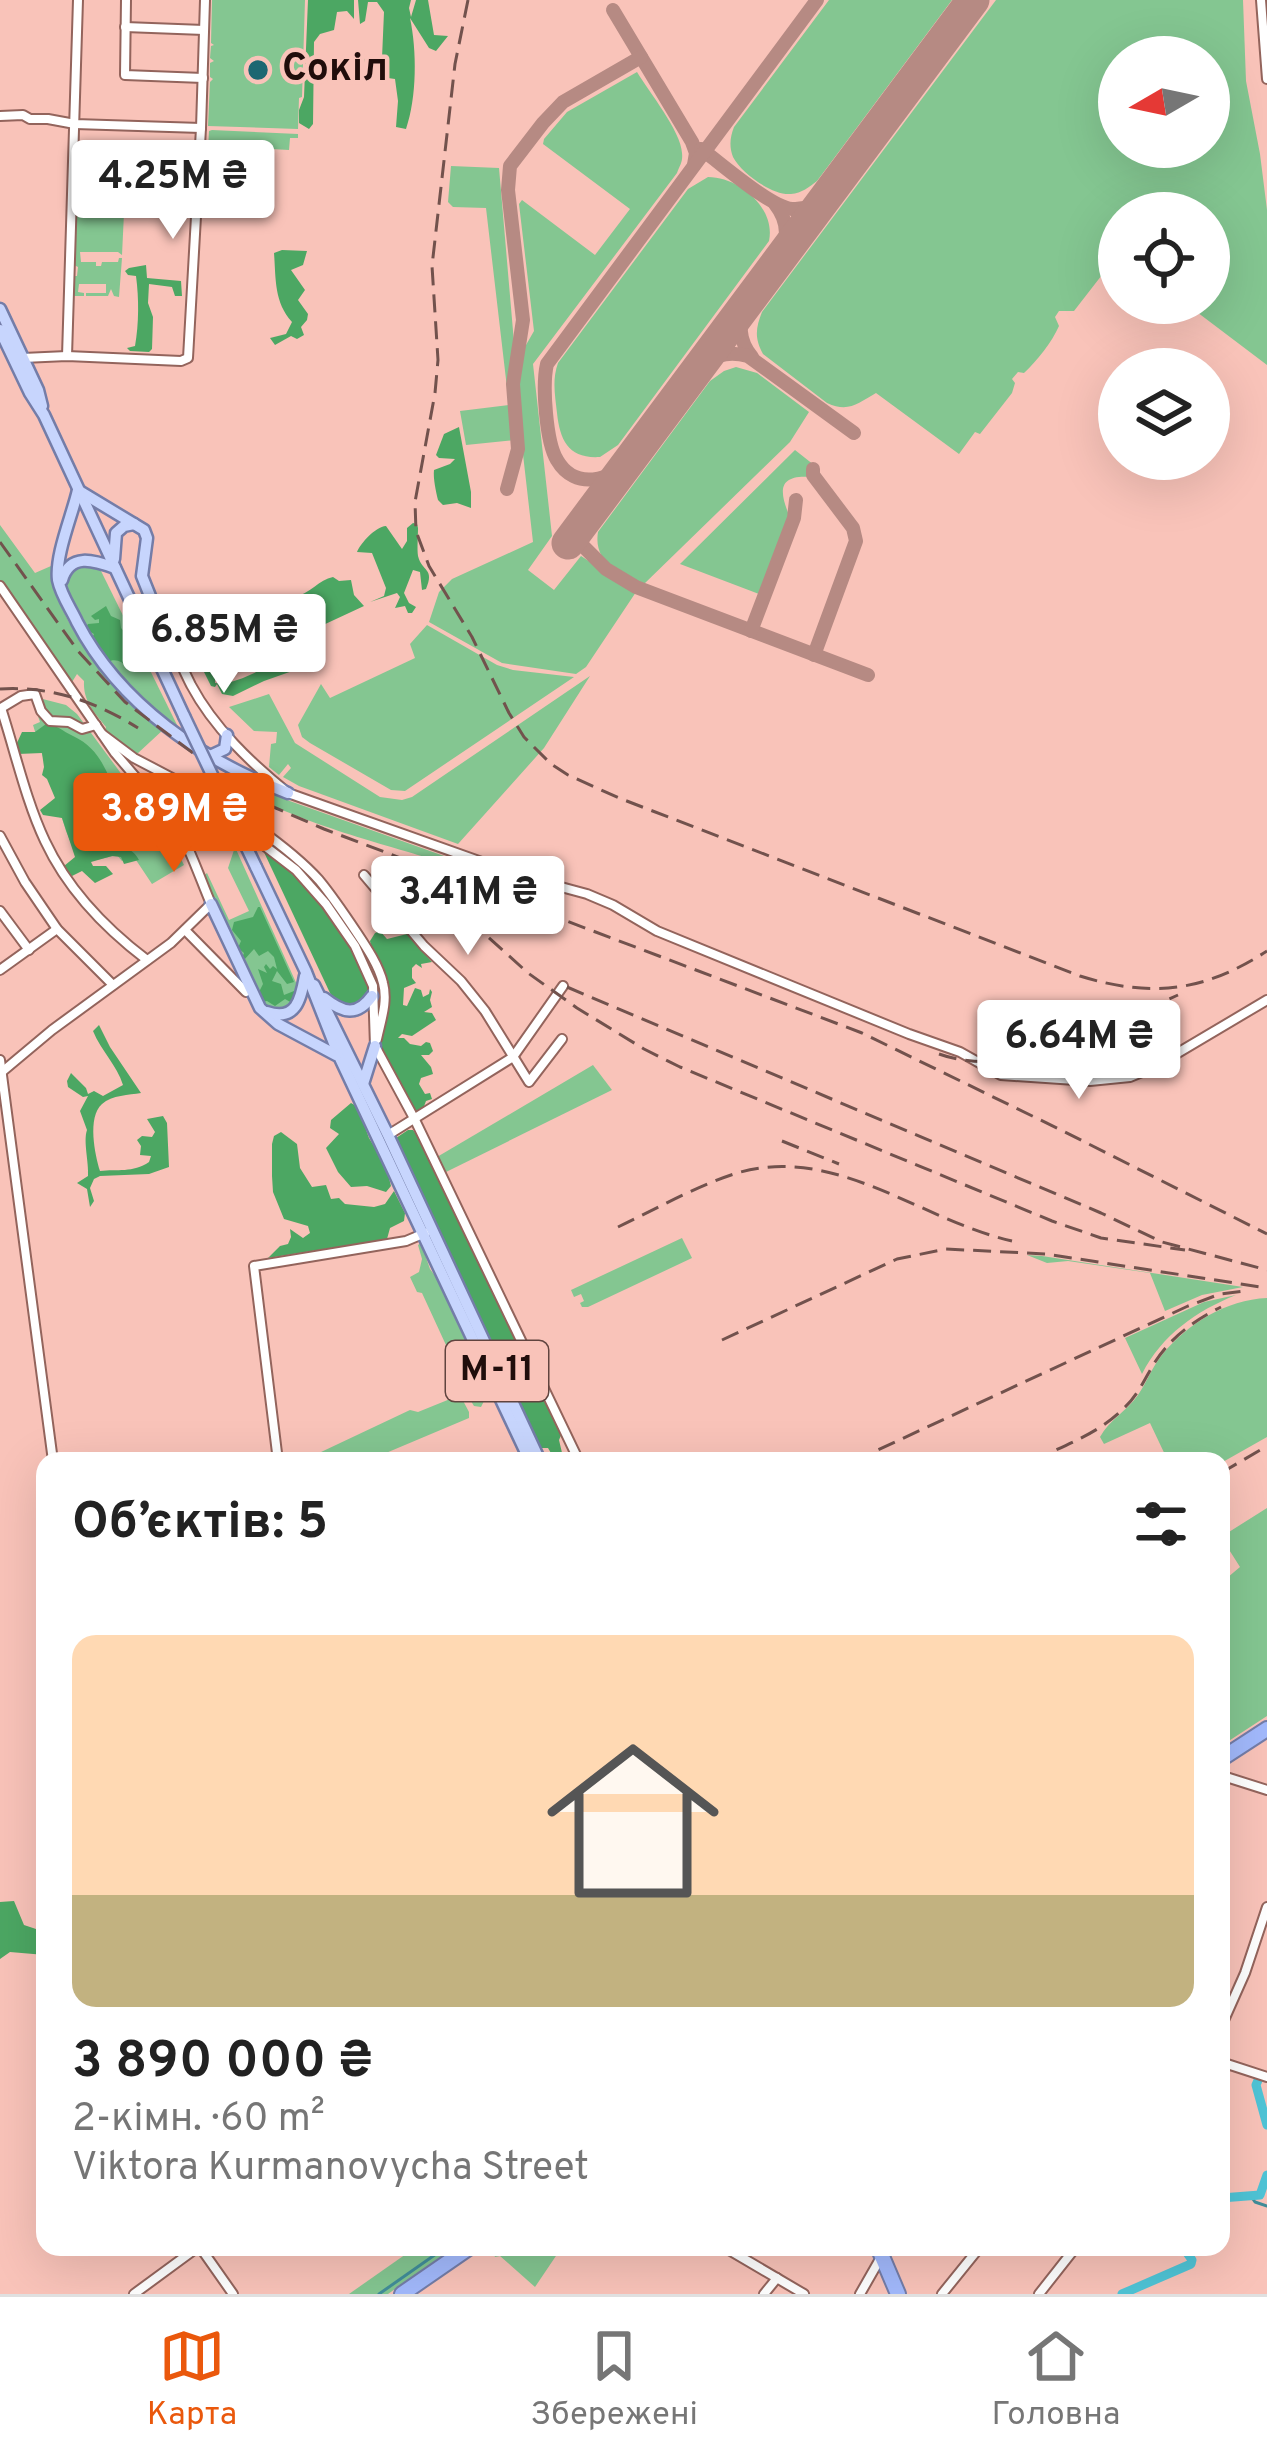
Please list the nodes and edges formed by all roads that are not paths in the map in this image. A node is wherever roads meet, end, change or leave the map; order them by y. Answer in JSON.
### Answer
{"nodes":[{"id":1,"x":78,"y":0,"type":"edge"},
{"id":2,"x":125,"y":0,"type":"edge"},
{"id":3,"x":205,"y":0,"type":"edge"},
{"id":4,"x":1261,"y":0,"type":"edge"},
{"id":5,"x":125,"y":27,"type":"junction"},
{"id":6,"x":204,"y":30,"type":"junction"},
{"id":7,"x":203,"y":78,"type":"junction"},
{"id":8,"x":1267,"y":79,"type":"edge"},
{"id":9,"x":0,"y":116,"type":"edge"},
{"id":10,"x":75,"y":124,"type":"junction"},
{"id":11,"x":202,"y":128,"type":"junction"},
{"id":12,"x":0,"y":310,"type":"edge"},
{"id":13,"x":0,"y":330,"type":"edge"},
{"id":14,"x":11,"y":342,"type":"junction"},
{"id":15,"x":67,"y":356,"type":"junction"},
{"id":16,"x":23,"y":358,"type":"junction"},
{"id":17,"x":20,"y":373,"type":"junction"},
{"id":18,"x":44,"y":415,"type":"junction"},
{"id":19,"x":79,"y":490,"type":"junction"},
{"id":20,"x":135,"y":524,"type":"junction"},
{"id":21,"x":115,"y":568,"type":"junction"},
{"id":22,"x":0,"y":586,"type":"edge"},
{"id":23,"x":61,"y":590,"type":"junction"},
{"id":24,"x":154,"y":606,"type":"joint"},
{"id":25,"x":1,"y":709,"type":"edge"},
{"id":26,"x":99,"y":729,"type":"junction"},
{"id":27,"x":227,"y":735,"type":"junction"},
{"id":28,"x":210,"y":756,"type":"junction"},
{"id":29,"x":184,"y":784,"type":"junction"},
{"id":30,"x":288,"y":793,"type":"junction"},
{"id":31,"x":157,"y":802,"type":"junction"},
{"id":32,"x":189,"y":814,"type":"junction"},
{"id":33,"x":172,"y":819,"type":"junction"},
{"id":34,"x":182,"y":832,"type":"junction"},
{"id":35,"x":0,"y":836,"type":"edge"},
{"id":36,"x":364,"y":875,"type":"dead end"},
{"id":37,"x":211,"y":904,"type":"junction"},
{"id":38,"x":0,"y":911,"type":"edge"},
{"id":39,"x":57,"y":928,"type":"junction"},
{"id":40,"x":185,"y":930,"type":"junction"},
{"id":41,"x":29,"y":950,"type":"junction"},
{"id":42,"x":148,"y":960,"type":"junction"},
{"id":43,"x":0,"y":970,"type":"edge"},
{"id":44,"x":305,"y":973,"type":"junction"},
{"id":45,"x":113,"y":985,"type":"junction"},
{"id":46,"x":563,"y":986,"type":"dead end"},
{"id":47,"x":246,"y":992,"type":"dead end"},
{"id":48,"x":322,"y":996,"type":"junction"},
{"id":49,"x":372,"y":996,"type":"junction"},
{"id":50,"x":1267,"y":1000,"type":"edge"},
{"id":51,"x":260,"y":1008,"type":"junction"},
{"id":52,"x":562,"y":1039,"type":"dead end"},
{"id":53,"x":375,"y":1046,"type":"junction"},
{"id":54,"x":339,"y":1056,"type":"junction"},
{"id":55,"x":513,"y":1057,"type":"junction"},
{"id":56,"x":0,"y":1060,"type":"edge"},
{"id":57,"x":2,"y":1072,"type":"edge"},
{"id":58,"x":363,"y":1084,"type":"junction"},
{"id":59,"x":415,"y":1120,"type":"junction"},
{"id":60,"x":388,"y":1135,"type":"junction"},
{"id":61,"x":428,"y":1232,"type":"junction"},
{"id":62,"x":52,"y":1452,"type":"edge"},
{"id":63,"x":277,"y":1452,"type":"edge"},
{"id":64,"x":526,"y":1452,"type":"edge"},
{"id":65,"x":536,"y":1452,"type":"edge"},
{"id":66,"x":575,"y":1452,"type":"edge"},
{"id":67,"x":1267,"y":1730,"type":"edge"},
{"id":68,"x":1230,"y":1754,"type":"edge"},
{"id":69,"x":1230,"y":1779,"type":"edge"},
{"id":70,"x":1267,"y":1790,"type":"edge"},
{"id":71,"x":1267,"y":1907,"type":"edge"},
{"id":72,"x":1230,"y":2007,"type":"edge"},
{"id":73,"x":1230,"y":2065,"type":"edge"},
{"id":74,"x":1267,"y":2077,"type":"edge"},
{"id":75,"x":187,"y":2256,"type":"edge"},
{"id":76,"x":205,"y":2256,"type":"edge"},
{"id":77,"x":457,"y":2256,"type":"edge"},
{"id":78,"x":739,"y":2256,"type":"edge"},
{"id":79,"x":878,"y":2256,"type":"edge"},
{"id":80,"x":884,"y":2256,"type":"edge"},
{"id":81,"x":972,"y":2256,"type":"edge"},
{"id":82,"x":1069,"y":2256,"type":"edge"},
{"id":83,"x":777,"y":2278,"type":"junction"},
{"id":84,"x":134,"y":2294,"type":"edge"},
{"id":85,"x":232,"y":2294,"type":"edge"},
{"id":86,"x":402,"y":2294,"type":"edge"},
{"id":87,"x":764,"y":2294,"type":"edge"},
{"id":88,"x":804,"y":2294,"type":"edge"},
{"id":89,"x":860,"y":2294,"type":"edge"},
{"id":90,"x":901,"y":2294,"type":"edge"},
{"id":91,"x":942,"y":2294,"type":"edge"},
{"id":92,"x":1039,"y":2294,"type":"edge"}],
"edges":[{"from":1,"to":10,"type":"street"},
{"from":2,"to":5,"type":"street"},
{"from":3,"to":6,"type":"street"},
{"from":4,"to":8,"type":"street"},
{"from":5,"to":6,"type":"street"},
{"from":5,"to":7,"type":"street"},
{"from":6,"to":7,"type":"street"},
{"from":7,"to":11,"type":"street"},
{"from":9,"to":10,"type":"street"},
{"from":10,"to":11,"type":"street"},
{"from":10,"to":15,"type":"street"},
{"from":11,"to":15,"type":"street"},
{"from":12,"to":14,"type":"main road","number":"М-11"},
{"from":13,"to":14,"type":"main road"},
{"from":14,"to":16,"type":"main road","number":"М-11"},
{"from":14,"to":17,"type":"main road","number":"М-11"},
{"from":15,"to":16,"type":"street"},
{"from":16,"to":17,"type":"main road"},
{"from":16,"to":18,"type":"main road","number":"М-11"},
{"from":17,"to":18,"type":"main road","number":"М-11"},
{"from":18,"to":19,"type":"main road","number":"М-11"},
{"from":19,"to":20,"type":"main road"},
{"from":19,"to":21,"type":"main road","number":"М-11"},
{"from":19,"to":23,"type":"main road"},
{"from":20,"to":21,"type":"main road"},
{"from":20,"to":24,"type":"main road"},
{"from":21,"to":23,"type":"main road"},
{"from":21,"to":44,"type":"main road","number":"М-11","bridge":true},
{"from":22,"to":26,"type":"street"},
{"from":23,"to":28,"type":"main road"},
{"from":24,"to":27,"type":"street"},
{"from":25,"to":26,"type":"street"},
{"from":25,"to":42,"type":"street"},
{"from":26,"to":29,"type":"street"},
{"from":26,"to":31,"type":"street"},
{"from":27,"to":28,"type":"main road"},
{"from":27,"to":30,"type":"street"},
{"from":28,"to":30,"type":"main road"},
{"from":29,"to":31,"type":"street"},
{"from":29,"to":32,"type":"street"},
{"from":29,"to":53,"type":"street"},
{"from":30,"to":50,"type":"street"},
{"from":31,"to":33,"type":"street"},
{"from":32,"to":33,"type":"street"},
{"from":32,"to":34,"type":"street"},
{"from":32,"to":49,"type":"street"},
{"from":33,"to":34,"type":"street"},
{"from":34,"to":37,"type":"street"},
{"from":35,"to":39,"type":"street"},
{"from":36,"to":55,"type":"street"},
{"from":37,"to":40,"type":"street"},
{"from":37,"to":51,"type":"main road"},
{"from":38,"to":41,"type":"street"},
{"from":39,"to":41,"type":"street"},
{"from":39,"to":45,"type":"street"},
{"from":40,"to":42,"type":"street"},
{"from":40,"to":47,"type":"street"},
{"from":41,"to":43,"type":"street"},
{"from":42,"to":45,"type":"street"},
{"from":44,"to":48,"type":"main road","number":"М-11"},
{"from":44,"to":51,"type":"main road"},
{"from":44,"to":54,"type":"main road","number":"М-11"},
{"from":45,"to":57,"type":"street"},
{"from":46,"to":55,"type":"street"},
{"from":48,"to":49,"type":"main road"},
{"from":48,"to":58,"type":"main road","number":"М-11"},
{"from":49,"to":53,"type":"street"},
{"from":51,"to":54,"type":"main road"},
{"from":52,"to":55,"type":"street"},
{"from":53,"to":58,"type":"main road"},
{"from":53,"to":59,"type":"street"},
{"from":54,"to":61,"type":"main road","number":"М-11"},
{"from":55,"to":59,"type":"street"},
{"from":56,"to":57,"type":"street"},
{"from":57,"to":62,"type":"street"},
{"from":58,"to":60,"type":"main road","number":"М-11"},
{"from":59,"to":60,"type":"street"},
{"from":59,"to":66,"type":"street"},
{"from":60,"to":61,"type":"main road","number":"М-11"},
{"from":61,"to":63,"type":"street"},
{"from":61,"to":64,"type":"main road","number":"М-11"},
{"from":61,"to":65,"type":"main road","number":"М-11"},
{"from":67,"to":68,"type":"highway"},
{"from":69,"to":70,"type":"street"},
{"from":71,"to":72,"type":"street"},
{"from":73,"to":74,"type":"street"},
{"from":75,"to":84,"type":"street"},
{"from":76,"to":85,"type":"street"},
{"from":77,"to":86,"type":"highway"},
{"from":78,"to":83,"type":"street"},
{"from":79,"to":89,"type":"street"},
{"from":80,"to":90,"type":"highway"},
{"from":81,"to":91,"type":"street"},
{"from":82,"to":92,"type":"street"},
{"from":83,"to":87,"type":"street"},
{"from":83,"to":88,"type":"street"}]}
